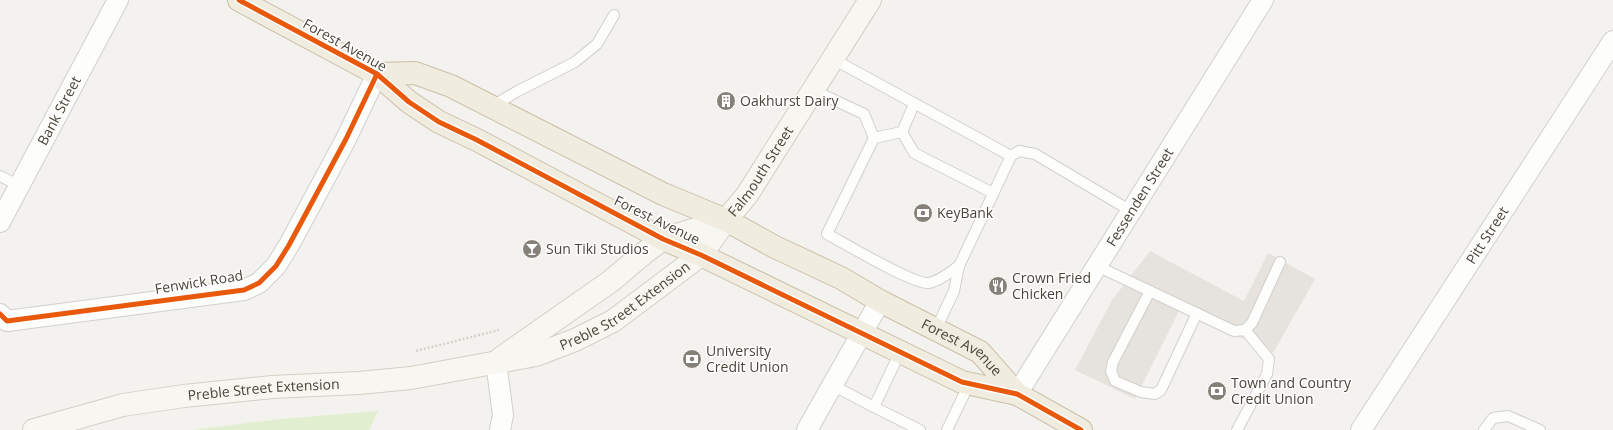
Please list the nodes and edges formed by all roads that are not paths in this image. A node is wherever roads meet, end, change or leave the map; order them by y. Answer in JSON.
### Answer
{"nodes":[{"id":1,"x":118,"y":0,"type":"edge"},
{"id":2,"x":239,"y":0,"type":"edge"},
{"id":3,"x":870,"y":0,"type":"edge"},
{"id":4,"x":1263,"y":0,"type":"edge"},
{"id":5,"x":614,"y":15,"type":"dead end"},
{"id":6,"x":1613,"y":41,"type":"edge"},
{"id":7,"x":833,"y":59,"type":"junction"},
{"id":8,"x":377,"y":74,"type":"junction"},
{"id":9,"x":813,"y":90,"type":"junction"},
{"id":10,"x":914,"y":104,"type":"junction"},
{"id":11,"x":491,"y":107,"type":"junction"},
{"id":12,"x":902,"y":132,"type":"junction"},
{"id":13,"x":874,"y":138,"type":"junction"},
{"id":14,"x":1011,"y":156,"type":"junction"},
{"id":15,"x":0,"y":176,"type":"edge"},
{"id":16,"x":20,"y":186,"type":"junction"},
{"id":17,"x":993,"y":193,"type":"junction"},
{"id":18,"x":1131,"y":211,"type":"junction"},
{"id":19,"x":726,"y":220,"type":"junction"},
{"id":20,"x":0,"y":222,"type":"edge"},
{"id":21,"x":663,"y":239,"type":"junction"},
{"id":22,"x":701,"y":255,"type":"junction"},
{"id":23,"x":1280,"y":262,"type":"dead end"},
{"id":24,"x":959,"y":266,"type":"junction"},
{"id":25,"x":1097,"y":266,"type":"junction"},
{"id":26,"x":1150,"y":291,"type":"junction"},
{"id":27,"x":880,"y":301,"type":"junction"},
{"id":28,"x":1197,"y":313,"type":"junction"},
{"id":29,"x":0,"y":314,"type":"edge"},
{"id":30,"x":936,"y":329,"type":"junction"},
{"id":31,"x":1245,"y":330,"type":"junction"},
{"id":32,"x":861,"y":334,"type":"junction"},
{"id":33,"x":900,"y":352,"type":"junction"},
{"id":34,"x":496,"y":362,"type":"junction"},
{"id":35,"x":969,"y":384,"type":"junction"},
{"id":36,"x":832,"y":385,"type":"junction"},
{"id":37,"x":1017,"y":394,"type":"junction"},
{"id":38,"x":874,"y":407,"type":"junction"},
{"id":39,"x":34,"y":430,"type":"edge"},
{"id":40,"x":500,"y":430,"type":"edge"},
{"id":41,"x":807,"y":430,"type":"edge"},
{"id":42,"x":920,"y":430,"type":"edge"},
{"id":43,"x":947,"y":430,"type":"edge"},
{"id":44,"x":1081,"y":430,"type":"edge"},
{"id":45,"x":1236,"y":430,"type":"edge"},
{"id":46,"x":1361,"y":430,"type":"edge"},
{"id":47,"x":1484,"y":430,"type":"edge"},
{"id":48,"x":1540,"y":430,"type":"edge"}],
"edges":[{"from":1,"to":16,"type":"street","name":"Bank Street"},
{"from":2,"to":8,"type":"highway","name":"Forest Avenue"},
{"from":3,"to":7,"type":"main road","name":"Falmouth Street"},
{"from":4,"to":18,"type":"street","name":"Fessenden Street"},
{"from":5,"to":11,"type":"lane"},
{"from":6,"to":46,"type":"street","name":"Pitt Street"},
{"from":7,"to":9,"type":"main road","name":"Falmouth Street"},
{"from":7,"to":10,"type":"lane"},
{"from":8,"to":11,"type":"highway","name":"Forest Avenue"},
{"from":8,"to":21,"type":"highway","name":"Forest Avenue"},
{"from":8,"to":29,"type":"street","name":"Fenwick Road"},
{"from":9,"to":13,"type":"lane"},
{"from":9,"to":19,"type":"main road","name":"Falmouth Street"},
{"from":10,"to":12,"type":"lane"},
{"from":10,"to":14,"type":"lane"},
{"from":11,"to":19,"type":"highway","name":"Forest Avenue"},
{"from":12,"to":13,"type":"lane"},
{"from":12,"to":17,"type":"lane"},
{"from":13,"to":24,"type":"lane"},
{"from":14,"to":17,"type":"lane"},
{"from":14,"to":18,"type":"lane"},
{"from":15,"to":16,"type":"lane"},
{"from":16,"to":20,"type":"street","name":"Bank Street"},
{"from":17,"to":24,"type":"lane"},
{"from":18,"to":25,"type":"street","name":"Fessenden Street"},
{"from":19,"to":21,"type":"main road","name":"Preble Street Extension"},
{"from":19,"to":22,"type":"main road","name":"Preble Street Extension"},
{"from":19,"to":27,"type":"highway","name":"Forest Avenue"},
{"from":21,"to":22,"type":"highway","name":"Forest Avenue"},
{"from":21,"to":34,"type":"main road","name":"Preble Street Extension"},
{"from":22,"to":32,"type":"highway","name":"Forest Avenue"},
{"from":22,"to":34,"type":"main road","name":"Preble Street Extension"},
{"from":23,"to":31,"type":"lane"},
{"from":24,"to":30,"type":"lane"},
{"from":25,"to":26,"type":"lane"},
{"from":25,"to":37,"type":"street","name":"Fessenden Street"},
{"from":26,"to":28,"type":"lane"},
{"from":26,"to":28,"type":"lane"},
{"from":27,"to":30,"type":"highway","name":"Forest Avenue"},
{"from":27,"to":32,"type":"street"},
{"from":28,"to":31,"type":"lane"},
{"from":30,"to":37,"type":"highway","name":"Forest Avenue"},
{"from":31,"to":45,"type":"lane"},
{"from":32,"to":33,"type":"highway","name":"Forest Avenue"},
{"from":32,"to":36,"type":"street"},
{"from":33,"to":35,"type":"highway","name":"Forest Avenue"},
{"from":33,"to":38,"type":"lane"},
{"from":34,"to":39,"type":"main road","name":"Preble Street Extension"},
{"from":34,"to":40,"type":"street"},
{"from":35,"to":37,"type":"highway","name":"Forest Avenue"},
{"from":35,"to":43,"type":"lane"},
{"from":36,"to":38,"type":"lane"},
{"from":36,"to":41,"type":"street"},
{"from":37,"to":44,"type":"highway","name":"Forest Avenue"},
{"from":38,"to":42,"type":"lane"},
{"from":47,"to":48,"type":"lane"}]}
